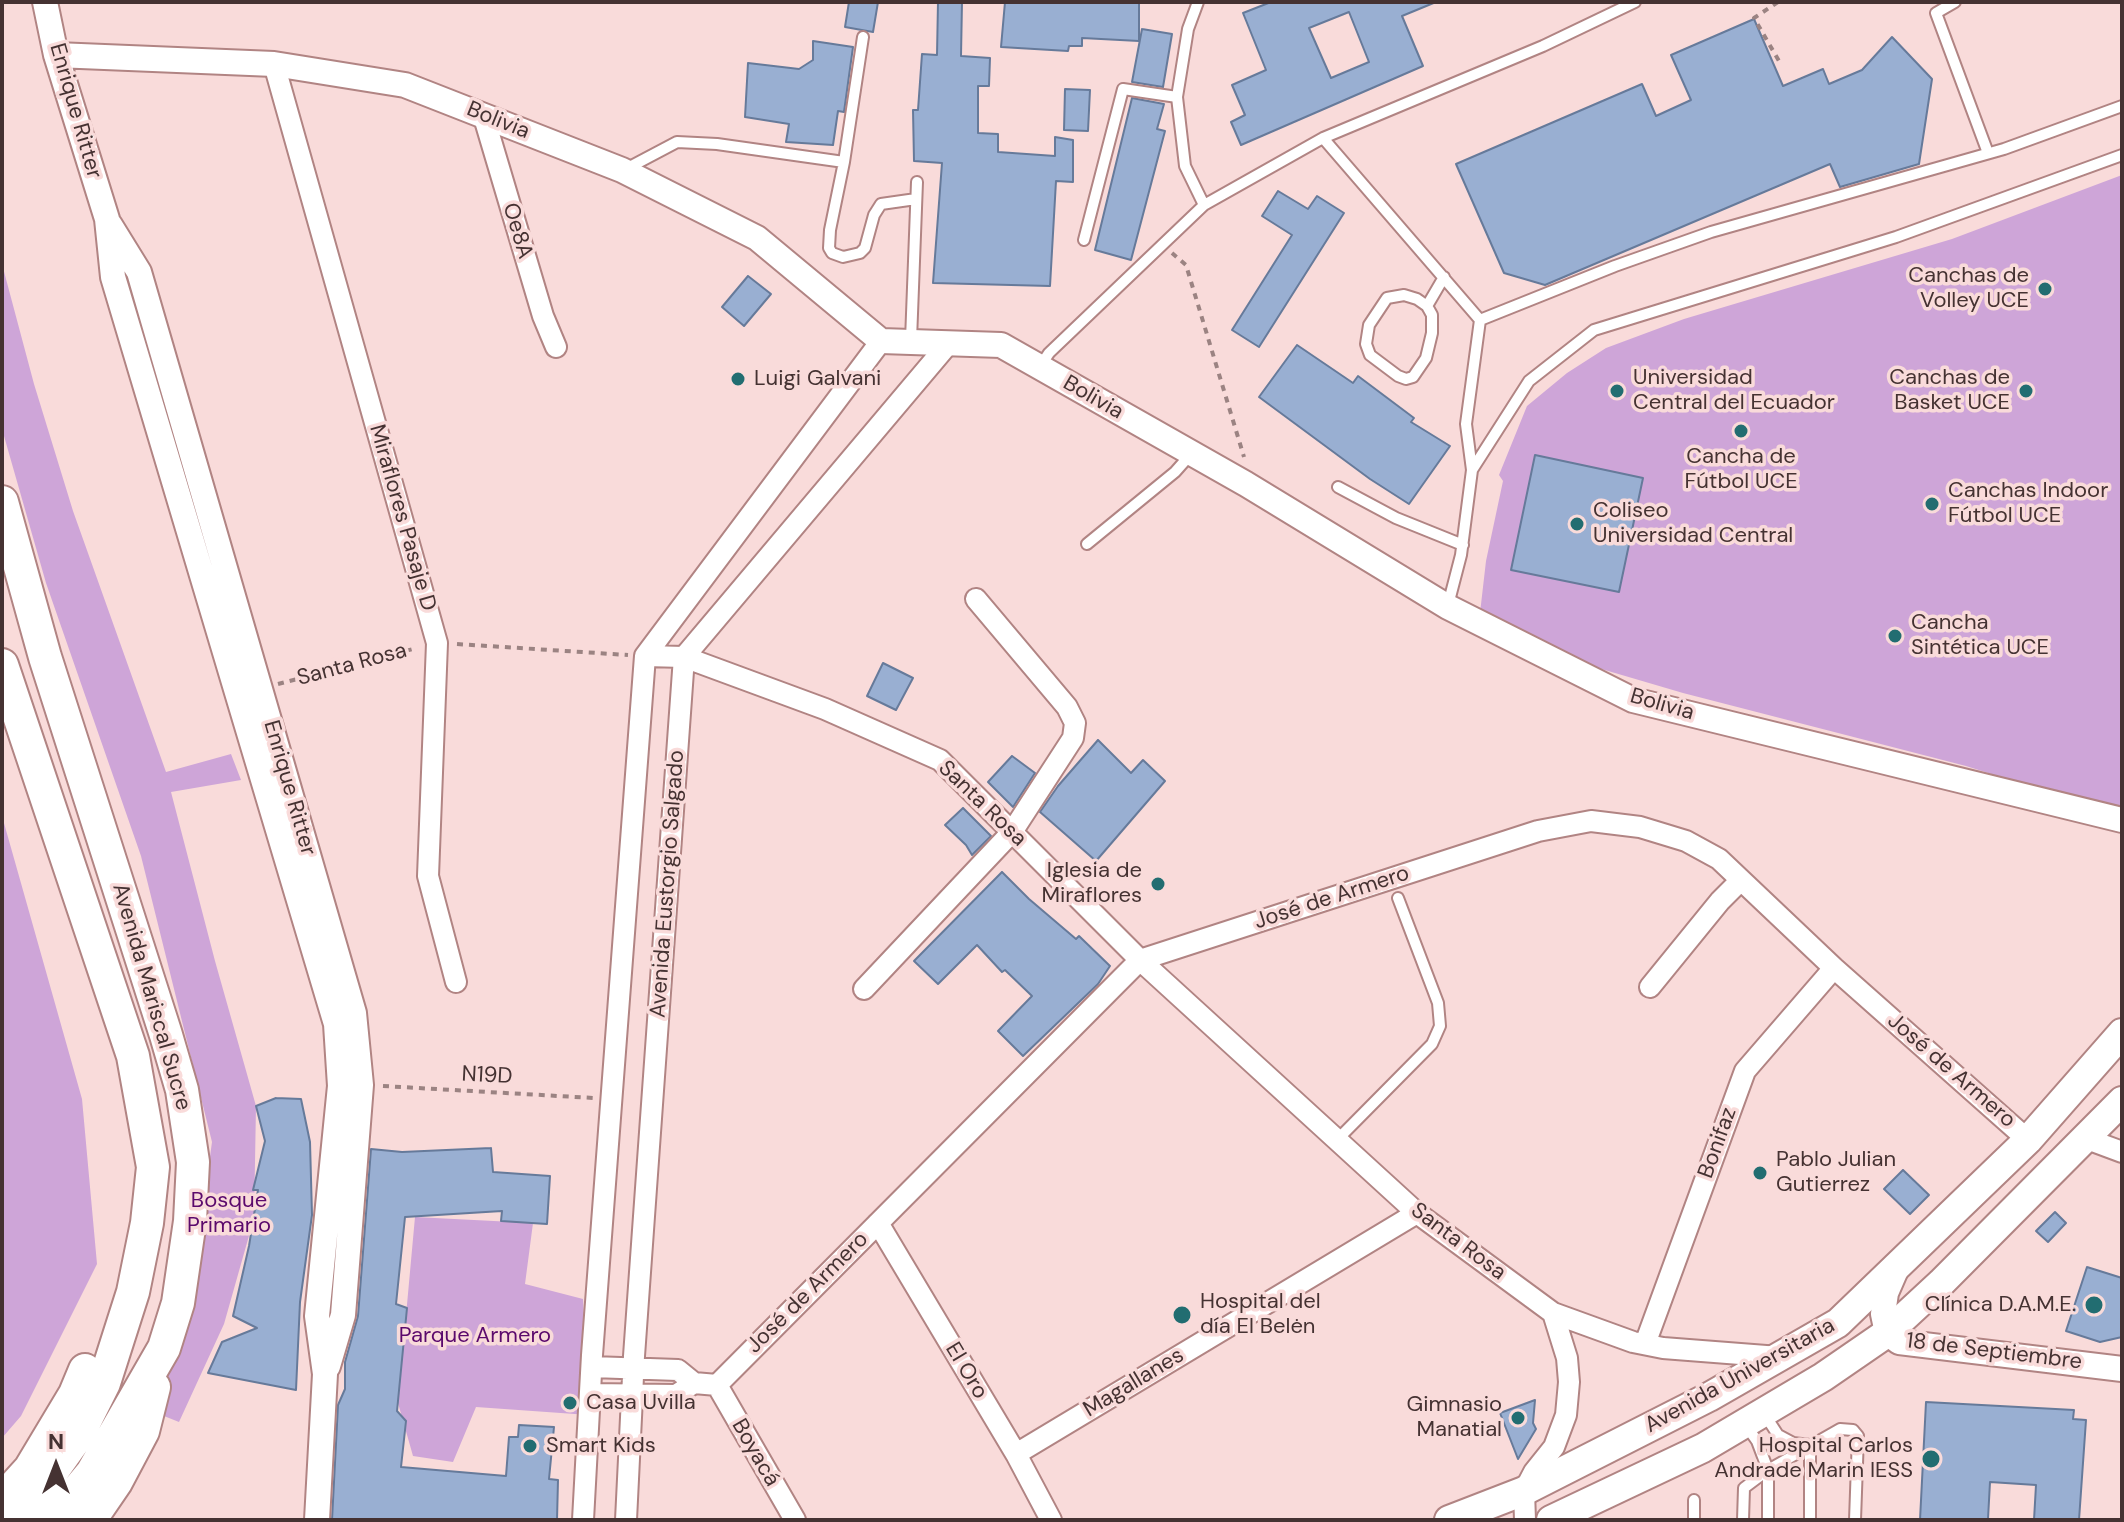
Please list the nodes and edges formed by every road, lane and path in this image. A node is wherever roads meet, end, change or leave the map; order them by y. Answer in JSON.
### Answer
{"nodes":[{"id":1,"x":45,"y":2,"type":"edge"},
{"id":2,"x":1198,"y":2,"type":"edge"},
{"id":3,"x":1635,"y":2,"type":"edge"},
{"id":4,"x":1778,"y":2,"type":"edge"},
{"id":5,"x":1955,"y":2,"type":"edge"},
{"id":6,"x":863,"y":37,"type":"dead end"},
{"id":7,"x":56,"y":55,"type":"junction"},
{"id":8,"x":1779,"y":61,"type":"dead end"},
{"id":9,"x":274,"y":64,"type":"junction"},
{"id":10,"x":1177,"y":97,"type":"junction"},
{"id":11,"x":2122,"y":106,"type":"edge"},
{"id":12,"x":483,"y":114,"type":"junction"},
{"id":13,"x":1323,"y":138,"type":"junction"},
{"id":14,"x":1988,"y":153,"type":"junction"},
{"id":15,"x":2122,"y":155,"type":"edge"},
{"id":16,"x":844,"y":162,"type":"junction"},
{"id":17,"x":622,"y":170,"type":"junction"},
{"id":18,"x":917,"y":182,"type":"dead end"},
{"id":19,"x":916,"y":199,"type":"junction"},
{"id":20,"x":1204,"y":205,"type":"junction"},
{"id":21,"x":107,"y":219,"type":"junction"},
{"id":22,"x":1084,"y":240,"type":"dead end"},
{"id":23,"x":1161,"y":245,"type":"junction"},
{"id":24,"x":1444,"y":277,"type":"junction"},
{"id":25,"x":1427,"y":306,"type":"junction"},
{"id":26,"x":1480,"y":320,"type":"junction"},
{"id":27,"x":911,"y":340,"type":"junction"},
{"id":28,"x":881,"y":341,"type":"junction"},
{"id":29,"x":949,"y":343,"type":"junction"},
{"id":30,"x":556,"y":347,"type":"dead end"},
{"id":31,"x":1039,"y":366,"type":"junction"},
{"id":32,"x":1191,"y":454,"type":"junction"},
{"id":33,"x":1244,"y":463,"type":"dead end"},
{"id":34,"x":1472,"y":470,"type":"junction"},
{"id":35,"x":1338,"y":487,"type":"dead end"},
{"id":36,"x":2,"y":502,"type":"edge"},
{"id":37,"x":1087,"y":544,"type":"dead end"},
{"id":38,"x":1463,"y":545,"type":"junction"},
{"id":39,"x":976,"y":599,"type":"dead end"},
{"id":40,"x":1448,"y":607,"type":"junction"},
{"id":41,"x":437,"y":643,"type":"junction"},
{"id":42,"x":645,"y":656,"type":"junction"},
{"id":43,"x":684,"y":657,"type":"junction"},
{"id":44,"x":2,"y":665,"type":"edge"},
{"id":45,"x":260,"y":689,"type":"junction"},
{"id":46,"x":2122,"y":820,"type":"edge"},
{"id":47,"x":1012,"y":832,"type":"junction"},
{"id":48,"x":1741,"y":880,"type":"junction"},
{"id":49,"x":79,"y":897,"type":"junction"},
{"id":50,"x":1398,"y":898,"type":"dead end"},
{"id":51,"x":1140,"y":960,"type":"junction"},
{"id":52,"x":1834,"y":968,"type":"junction"},
{"id":53,"x":456,"y":982,"type":"dead end"},
{"id":54,"x":1650,"y":987,"type":"dead end"},
{"id":55,"x":864,"y":989,"type":"dead end"},
{"id":56,"x":161,"y":1019,"type":"junction"},
{"id":57,"x":125,"y":1031,"type":"junction"},
{"id":58,"x":2122,"y":1033,"type":"edge"},
{"id":59,"x":361,"y":1085,"type":"junction"},
{"id":60,"x":611,"y":1099,"type":"junction"},
{"id":61,"x":2122,"y":1101,"type":"edge"},
{"id":62,"x":2087,"y":1139,"type":"junction"},
{"id":63,"x":1337,"y":1140,"type":"junction"},
{"id":64,"x":2028,"y":1140,"type":"junction"},
{"id":65,"x":2122,"y":1152,"type":"edge"},
{"id":66,"x":1417,"y":1213,"type":"junction"},
{"id":67,"x":878,"y":1223,"type":"junction"},
{"id":68,"x":1896,"y":1270,"type":"junction"},
{"id":69,"x":1553,"y":1313,"type":"junction"},
{"id":70,"x":1887,"y":1333,"type":"junction"},
{"id":71,"x":1645,"y":1344,"type":"junction"},
{"id":72,"x":164,"y":1348,"type":"junction"},
{"id":73,"x":1783,"y":1357,"type":"junction"},
{"id":74,"x":592,"y":1367,"type":"junction"},
{"id":75,"x":634,"y":1368,"type":"junction"},
{"id":76,"x":2122,"y":1369,"type":"edge"},
{"id":77,"x":325,"y":1374,"type":"junction"},
{"id":78,"x":694,"y":1383,"type":"junction"},
{"id":79,"x":717,"y":1385,"type":"junction"},
{"id":80,"x":590,"y":1394,"type":"junction"},
{"id":81,"x":632,"y":1395,"type":"junction"},
{"id":82,"x":1755,"y":1419,"type":"junction"},
{"id":83,"x":1810,"y":1445,"type":"junction"},
{"id":84,"x":1016,"y":1454,"type":"junction"},
{"id":85,"x":1768,"y":1470,"type":"junction"},
{"id":86,"x":1524,"y":1491,"type":"junction"},
{"id":87,"x":2,"y":1500,"type":"edge"},
{"id":88,"x":1694,"y":1500,"type":"dead end"},
{"id":89,"x":1557,"y":1519,"type":"edge"},
{"id":90,"x":14,"y":1520,"type":"edge"},
{"id":91,"x":53,"y":1520,"type":"edge"},
{"id":92,"x":90,"y":1520,"type":"edge"},
{"id":93,"x":317,"y":1520,"type":"edge"},
{"id":94,"x":583,"y":1520,"type":"edge"},
{"id":95,"x":626,"y":1520,"type":"edge"},
{"id":96,"x":795,"y":1520,"type":"edge"},
{"id":97,"x":1051,"y":1520,"type":"edge"},
{"id":98,"x":1449,"y":1520,"type":"edge"},
{"id":99,"x":1525,"y":1520,"type":"edge"},
{"id":100,"x":1694,"y":1520,"type":"edge"},
{"id":101,"x":1743,"y":1520,"type":"edge"},
{"id":102,"x":1768,"y":1520,"type":"edge"},
{"id":103,"x":1810,"y":1520,"type":"edge"},
{"id":104,"x":1855,"y":1520,"type":"edge"}],
"edges":[{"from":1,"to":7,"type":"street","name":"Enrique Ritter"},
{"from":2,"to":10,"type":"lane"},
{"from":3,"to":13,"type":"lane"},
{"from":4,"to":8,"type":"path"},
{"from":5,"to":14,"type":"lane"},
{"from":6,"to":16,"type":"lane"},
{"from":7,"to":9,"type":"street","name":"Bolivia"},
{"from":7,"to":21,"type":"street","name":"Enrique Ritter"},
{"from":9,"to":12,"type":"street","name":"Bolivia"},
{"from":9,"to":41,"type":"street","name":"Miraflores Pasaje D"},
{"from":10,"to":20,"type":"lane"},
{"from":10,"to":22,"type":"lane"},
{"from":11,"to":14,"type":"lane"},
{"from":12,"to":17,"type":"street","name":"Bolivia"},
{"from":12,"to":30,"type":"street","name":"Oe8A"},
{"from":13,"to":20,"type":"lane"},
{"from":13,"to":24,"type":"lane"},
{"from":14,"to":26,"type":"lane"},
{"from":15,"to":34,"type":"lane"},
{"from":16,"to":17,"type":"lane"},
{"from":16,"to":19,"type":"lane"},
{"from":17,"to":28,"type":"street","name":"Bolivia"},
{"from":18,"to":19,"type":"lane"},
{"from":19,"to":27,"type":"lane"},
{"from":20,"to":23,"type":"lane"},
{"from":21,"to":45,"type":"street","name":"Enrique Ritter"},
{"from":21,"to":77,"type":"street","name":"Enrique Ritter"},
{"from":23,"to":31,"type":"lane"},
{"from":23,"to":33,"type":"path"},
{"from":24,"to":25,"type":"lane"},
{"from":24,"to":26,"type":"lane"},
{"from":25,"to":25,"type":"lane"},
{"from":26,"to":34,"type":"lane"},
{"from":27,"to":28,"type":"street","name":"Bolivia"},
{"from":27,"to":29,"type":"street","name":"Bolivia"},
{"from":28,"to":42,"type":"street"},
{"from":29,"to":31,"type":"street","name":"Bolivia"},
{"from":29,"to":43,"type":"street"},
{"from":31,"to":32,"type":"street","name":"Bolivia"},
{"from":32,"to":37,"type":"lane"},
{"from":32,"to":40,"type":"street","name":"Bolivia"},
{"from":34,"to":38,"type":"lane"},
{"from":35,"to":38,"type":"lane"},
{"from":36,"to":56,"type":"main road","name":"Avenida Mariscal Sucre"},
{"from":38,"to":40,"type":"lane"},
{"from":39,"to":47,"type":"street"},
{"from":40,"to":46,"type":"street","name":"Bolivia"},
{"from":41,"to":42,"type":"path","name":"Santa Rosa"},
{"from":41,"to":45,"type":"path","name":"Santa Rosa"},
{"from":41,"to":53,"type":"street","name":"Miraflores Pasaje D"},
{"from":42,"to":43,"type":"street","name":"Santa Rosa"},
{"from":42,"to":60,"type":"street","name":"Avenida Eustorgio Salgado"},
{"from":43,"to":47,"type":"street","name":"Santa Rosa"},
{"from":43,"to":75,"type":"street","name":"Avenida Eustorgio Salgado"},
{"from":44,"to":49,"type":"main road","name":"Avenida Mariscal Sucre"},
{"from":45,"to":59,"type":"street","name":"Enrique Ritter"},
{"from":47,"to":51,"type":"street","name":"Santa Rosa"},
{"from":47,"to":55,"type":"street"},
{"from":48,"to":51,"type":"street","name":"José de Armero"},
{"from":48,"to":52,"type":"street","name":"José de Armero"},
{"from":48,"to":54,"type":"street"},
{"from":49,"to":57,"type":"main road","name":"Avenida Mariscal Sucre"},
{"from":49,"to":87,"type":"main road"},
{"from":50,"to":63,"type":"lane"},
{"from":51,"to":63,"type":"street","name":"Santa Rosa"},
{"from":51,"to":67,"type":"street","name":"José de Armero"},
{"from":52,"to":64,"type":"street","name":"José de Armero"},
{"from":52,"to":71,"type":"street","name":"Bonifaz"},
{"from":56,"to":57,"type":"main road"},
{"from":56,"to":72,"type":"main road","name":"Avenida Mariscal Sucre"},
{"from":57,"to":90,"type":"main road","name":"Avenida Mariscal Sucre"},
{"from":58,"to":64,"type":"main road","name":"Avenida Universitaria"},
{"from":59,"to":60,"type":"path","name":"N19D"},
{"from":59,"to":77,"type":"street","name":"Enrique Ritter"},
{"from":60,"to":74,"type":"street","name":"Avenida Eustorgio Salgado"},
{"from":61,"to":62,"type":"main road","name":"Avenida Universitaria"},
{"from":62,"to":65,"type":"street"},
{"from":62,"to":70,"type":"main road","name":"Avenida Universitaria"},
{"from":63,"to":66,"type":"street","name":"Santa Rosa"},
{"from":64,"to":68,"type":"main road","name":"Avenida Universitaria"},
{"from":66,"to":69,"type":"street","name":"Santa Rosa"},
{"from":66,"to":84,"type":"street","name":"Magallanes"},
{"from":67,"to":79,"type":"street","name":"José de Armero"},
{"from":67,"to":84,"type":"street","name":"El Oro"},
{"from":68,"to":70,"type":"street","name":"18 de Septiembre"},
{"from":68,"to":73,"type":"main road","name":"Avenida Universitaria"},
{"from":69,"to":71,"type":"street","name":"Santa Rosa"},
{"from":69,"to":86,"type":"street"},
{"from":70,"to":76,"type":"street","name":"18 de Septiembre"},
{"from":70,"to":82,"type":"main road","name":"Avenida Universitaria"},
{"from":71,"to":73,"type":"street","name":"Santa Rosa"},
{"from":72,"to":91,"type":"main road","name":"Avenida Mariscal Sucre"},
{"from":72,"to":92,"type":"main road"},
{"from":73,"to":86,"type":"main road","name":"Avenida Universitaria"},
{"from":74,"to":75,"type":"street"},
{"from":74,"to":80,"type":"street","name":"Avenida Eustorgio Salgado"},
{"from":75,"to":78,"type":"street"},
{"from":75,"to":81,"type":"street","name":"Avenida Eustorgio Salgado"},
{"from":77,"to":93,"type":"street","name":"Enrique Ritter"},
{"from":78,"to":79,"type":"street"},
{"from":78,"to":81,"type":"street"},
{"from":79,"to":96,"type":"street","name":"Boyacá"},
{"from":80,"to":81,"type":"street"},
{"from":80,"to":94,"type":"street","name":"Avenida Eustorgio Salgado"},
{"from":81,"to":95,"type":"street","name":"Avenida Eustorgio Salgado"},
{"from":82,"to":83,"type":"lane"},
{"from":82,"to":85,"type":"lane"},
{"from":82,"to":89,"type":"main road","name":"Avenida Universitaria"},
{"from":83,"to":85,"type":"lane"},
{"from":83,"to":103,"type":"lane"},
{"from":83,"to":104,"type":"lane"},
{"from":84,"to":97,"type":"street","name":"El Oro"},
{"from":85,"to":101,"type":"lane"},
{"from":85,"to":102,"type":"lane"},
{"from":86,"to":98,"type":"main road","name":"Avenida Universitaria"},
{"from":86,"to":99,"type":"street"},
{"from":88,"to":100,"type":"lane"}]}
